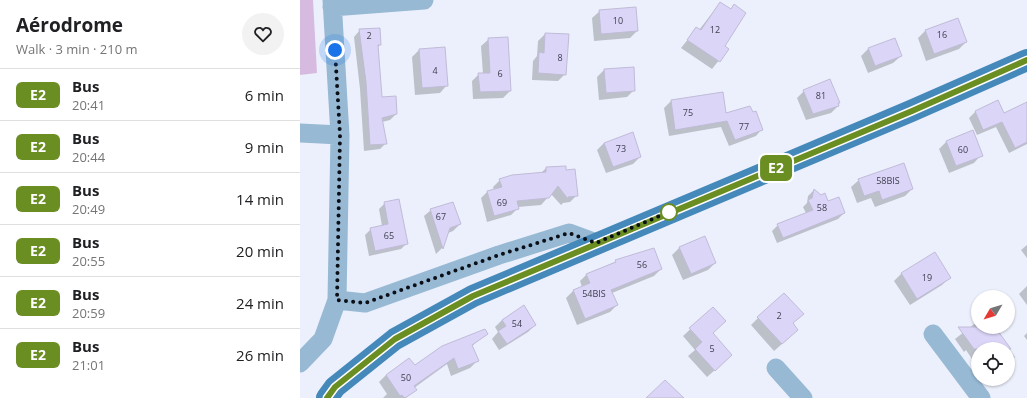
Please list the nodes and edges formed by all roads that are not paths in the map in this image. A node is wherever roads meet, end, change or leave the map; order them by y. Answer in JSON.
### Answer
{"nodes":[{"id":1,"x":424,"y":0,"type":"edge"},
{"id":2,"x":332,"y":3,"type":"edge"},
{"id":3,"x":1027,"y":60,"type":"edge"},
{"id":4,"x":300,"y":133,"type":"edge"},
{"id":5,"x":340,"y":135,"type":"junction"},
{"id":6,"x":596,"y":243,"type":"junction"},
{"id":7,"x":337,"y":300,"type":"junction"},
{"id":8,"x":933,"y":334,"type":"dead end"},
{"id":9,"x":300,"y":362,"type":"edge"},
{"id":10,"x":776,"y":368,"type":"dead end"},
{"id":11,"x":327,"y":398,"type":"edge"},
{"id":12,"x":803,"y":398,"type":"edge"},
{"id":13,"x":981,"y":398,"type":"edge"}],
"edges":[{"from":1,"to":2,"type":"street"},
{"from":2,"to":5,"type":"street"},
{"from":3,"to":6,"type":"main road"},
{"from":4,"to":5,"type":"street"},
{"from":5,"to":7,"type":"street"},
{"from":6,"to":7,"type":"street"},
{"from":6,"to":11,"type":"main road"},
{"from":7,"to":9,"type":"street"},
{"from":8,"to":13,"type":"street"},
{"from":10,"to":12,"type":"street"}]}
